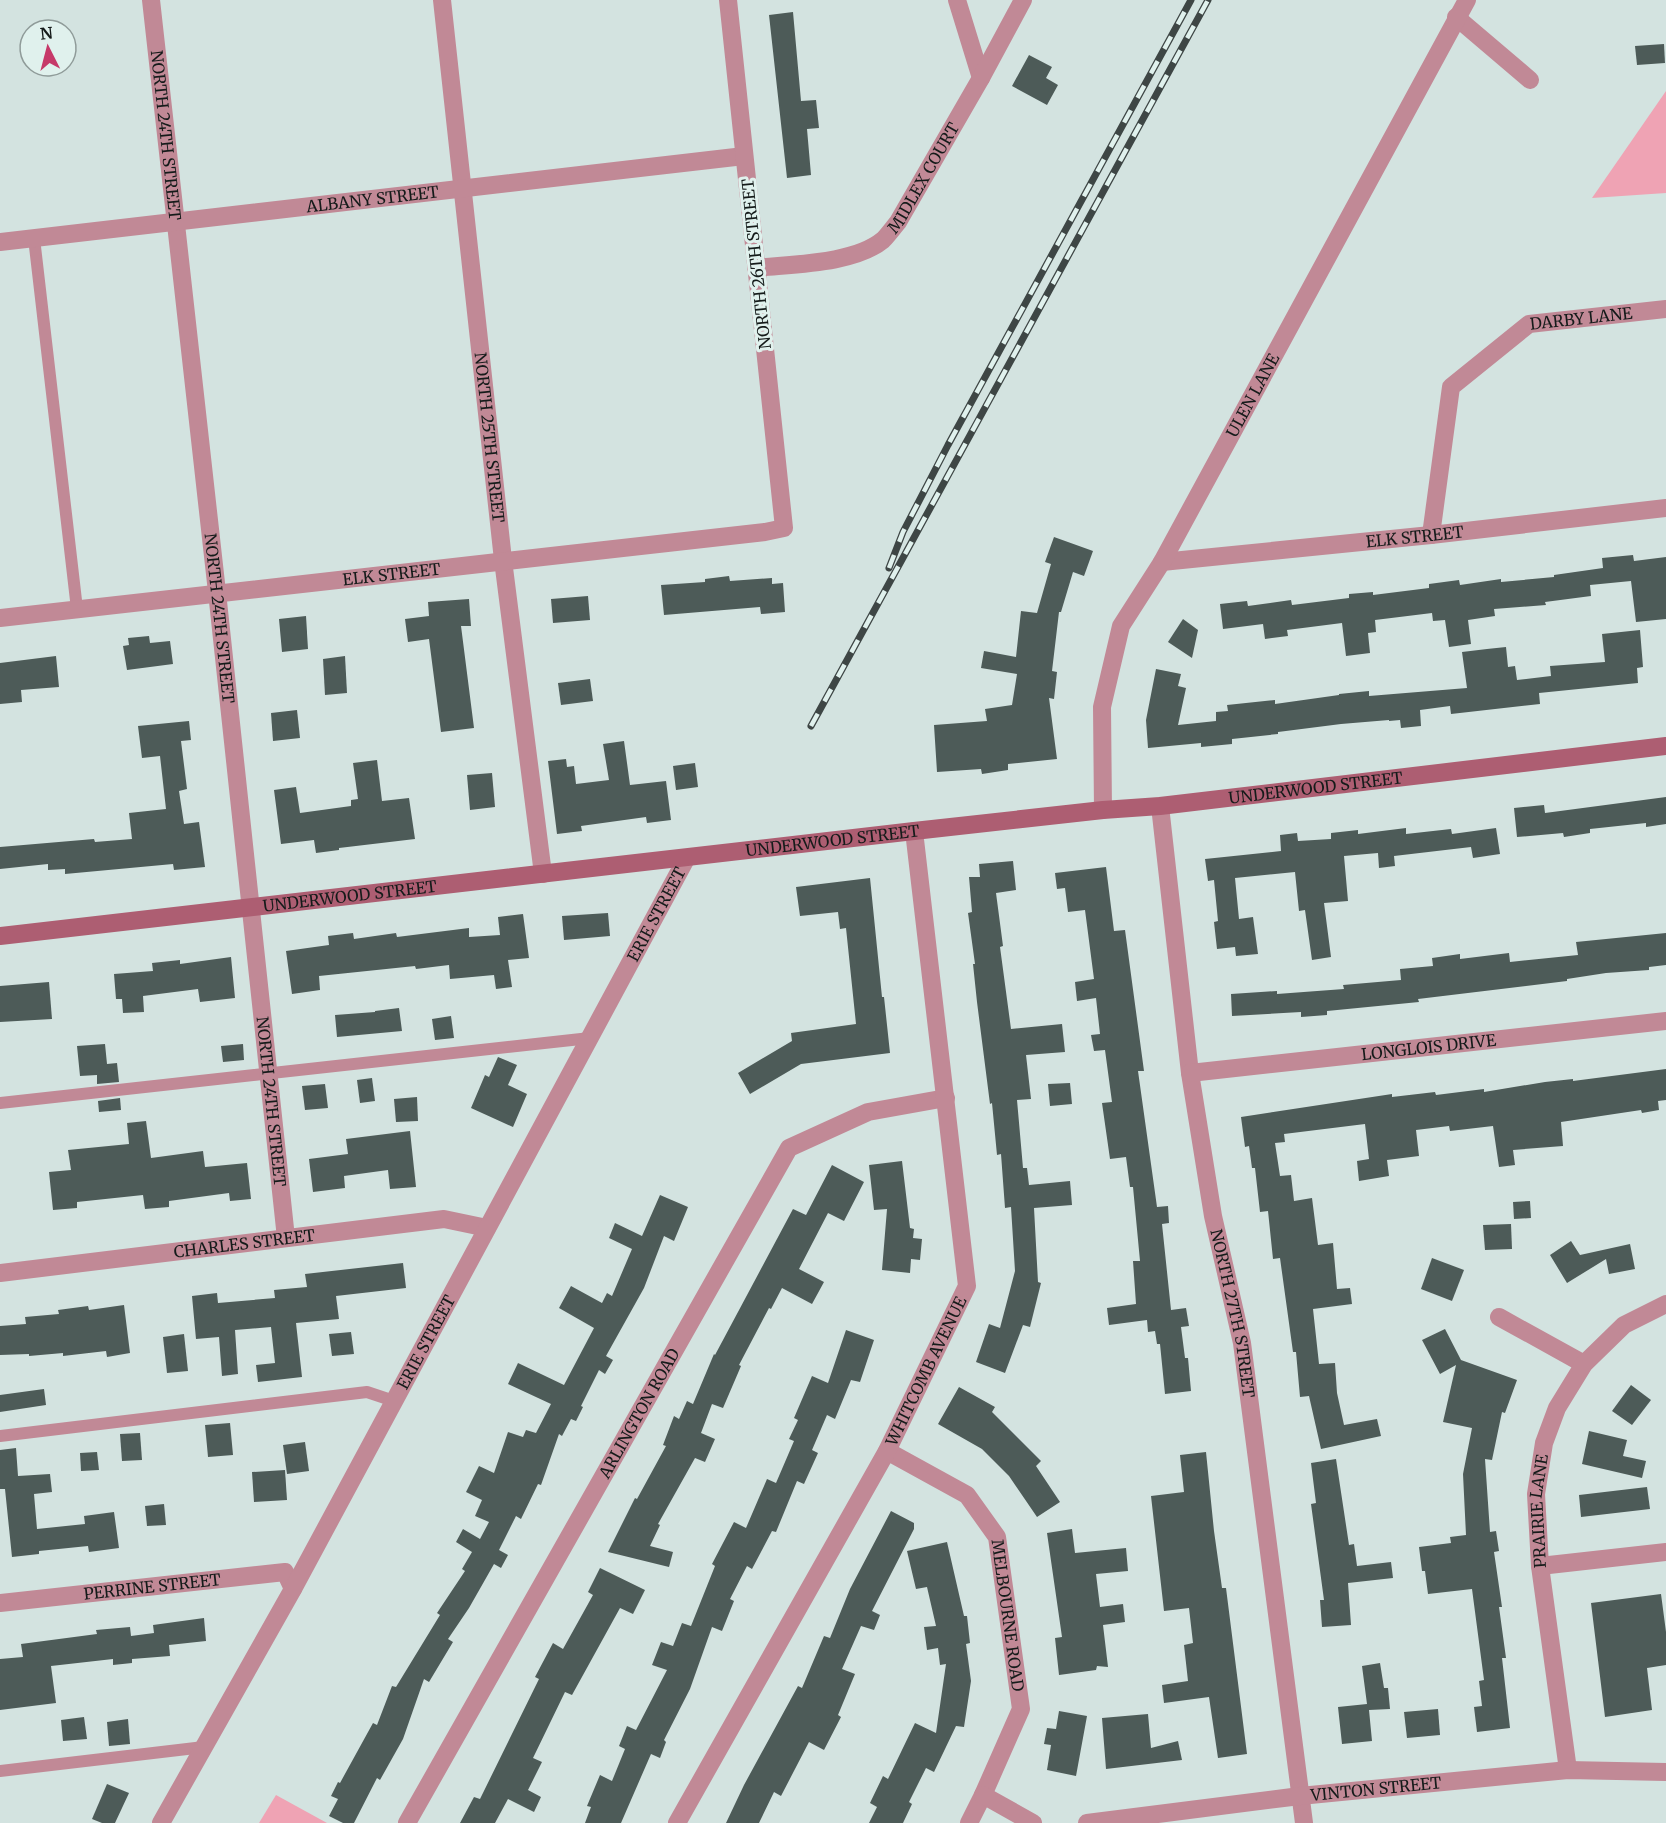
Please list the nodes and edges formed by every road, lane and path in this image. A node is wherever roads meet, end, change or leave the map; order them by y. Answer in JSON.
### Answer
{"nodes":[{"id":1,"x":151,"y":0,"type":"edge"},
{"id":2,"x":442,"y":0,"type":"edge"},
{"id":3,"x":729,"y":0,"type":"edge"},
{"id":4,"x":957,"y":0,"type":"edge"},
{"id":5,"x":1023,"y":0,"type":"edge"},
{"id":6,"x":1467,"y":0,"type":"edge"},
{"id":7,"x":1456,"y":17,"type":"junction"},
{"id":8,"x":981,"y":78,"type":"junction"},
{"id":9,"x":1530,"y":80,"type":"dead end"},
{"id":10,"x":744,"y":156,"type":"junction"},
{"id":11,"x":463,"y":189,"type":"junction"},
{"id":12,"x":176,"y":220,"type":"junction"},
{"id":13,"x":34,"y":238,"type":"junction"},
{"id":14,"x":0,"y":242,"type":"edge"},
{"id":15,"x":756,"y":268,"type":"junction"},
{"id":16,"x":1666,"y":309,"type":"edge"},
{"id":17,"x":1666,"y":508,"type":"edge"},
{"id":18,"x":784,"y":528,"type":"joint"},
{"id":19,"x":1431,"y":535,"type":"junction"},
{"id":20,"x":503,"y":560,"type":"junction"},
{"id":21,"x":1162,"y":562,"type":"junction"},
{"id":22,"x":217,"y":592,"type":"junction"},
{"id":23,"x":76,"y":609,"type":"junction"},
{"id":24,"x":0,"y":618,"type":"edge"},
{"id":25,"x":1666,"y":746,"type":"edge"},
{"id":26,"x":1160,"y":806,"type":"junction"},
{"id":27,"x":1103,"y":810,"type":"junction"},
{"id":28,"x":914,"y":831,"type":"junction"},
{"id":29,"x":686,"y":859,"type":"junction"},
{"id":30,"x":543,"y":874,"type":"junction"},
{"id":31,"x":250,"y":908,"type":"junction"},
{"id":32,"x":0,"y":936,"type":"edge"},
{"id":33,"x":1666,"y":1020,"type":"edge"},
{"id":34,"x":590,"y":1038,"type":"junction"},
{"id":35,"x":1190,"y":1073,"type":"junction"},
{"id":36,"x":269,"y":1074,"type":"junction"},
{"id":37,"x":946,"y":1098,"type":"junction"},
{"id":38,"x":0,"y":1103,"type":"edge"},
{"id":39,"x":487,"y":1228,"type":"junction"},
{"id":40,"x":286,"y":1238,"type":"junction"},
{"id":41,"x":0,"y":1273,"type":"edge"},
{"id":42,"x":1666,"y":1304,"type":"edge"},
{"id":43,"x":1499,"y":1317,"type":"dead end"},
{"id":44,"x":1584,"y":1364,"type":"junction"},
{"id":45,"x":394,"y":1401,"type":"junction"},
{"id":46,"x":0,"y":1436,"type":"edge"},
{"id":47,"x":887,"y":1451,"type":"junction"},
{"id":48,"x":1666,"y":1552,"type":"edge"},
{"id":49,"x":1540,"y":1566,"type":"junction"},
{"id":50,"x":293,"y":1589,"type":"junction"},
{"id":51,"x":0,"y":1603,"type":"edge"},
{"id":52,"x":204,"y":1747,"type":"junction"},
{"id":53,"x":1568,"y":1770,"type":"junction"},
{"id":54,"x":0,"y":1771,"type":"edge"},
{"id":55,"x":1666,"y":1772,"type":"edge"},
{"id":56,"x":983,"y":1795,"type":"junction"},
{"id":57,"x":1300,"y":1796,"type":"junction"},
{"id":58,"x":161,"y":1823,"type":"edge"},
{"id":59,"x":407,"y":1823,"type":"edge"},
{"id":60,"x":677,"y":1823,"type":"edge"},
{"id":61,"x":969,"y":1823,"type":"edge"},
{"id":62,"x":1033,"y":1823,"type":"edge"},
{"id":63,"x":1087,"y":1823,"type":"edge"},
{"id":64,"x":1304,"y":1823,"type":"edge"}],
"edges":[{"from":1,"to":12,"type":"street","name":"NORTH 24TH STREET"},
{"from":2,"to":11,"type":"street","name":"NORTH 25TH STREET"},
{"from":3,"to":10,"type":"street","name":"NORTH 26TH STREET"},
{"from":4,"to":8,"type":"street"},
{"from":5,"to":8,"type":"street","name":"MIDLEX COURT"},
{"from":6,"to":7,"type":"street","name":"ULEN LANE"},
{"from":7,"to":9,"type":"street"},
{"from":7,"to":21,"type":"street","name":"ULEN LANE"},
{"from":8,"to":15,"type":"street","name":"MIDLEX COURT"},
{"from":10,"to":11,"type":"street","name":"ALBANY STREET"},
{"from":10,"to":15,"type":"street","name":"NORTH 26TH STREET"},
{"from":11,"to":12,"type":"street","name":"ALBANY STREET"},
{"from":11,"to":20,"type":"street","name":"NORTH 25TH STREET"},
{"from":12,"to":13,"type":"street","name":"ALBANY STREET"},
{"from":12,"to":22,"type":"street","name":"NORTH 24TH STREET"},
{"from":13,"to":14,"type":"street","name":"ALBANY STREET"},
{"from":13,"to":23,"type":"lane"},
{"from":15,"to":18,"type":"street","name":"NORTH 26TH STREET"},
{"from":16,"to":19,"type":"street","name":"DARBY LANE"},
{"from":17,"to":19,"type":"street","name":"ELK STREET"},
{"from":18,"to":20,"type":"street","name":"ELK STREET"},
{"from":19,"to":21,"type":"street","name":"ELK STREET"},
{"from":20,"to":22,"type":"street","name":"ELK STREET"},
{"from":20,"to":30,"type":"street","name":"NORTH 25TH STREET"},
{"from":21,"to":27,"type":"street","name":"ULEN LANE"},
{"from":22,"to":23,"type":"street","name":"ELK STREET"},
{"from":22,"to":31,"type":"street","name":"NORTH 24TH STREET"},
{"from":23,"to":24,"type":"street","name":"ELK STREET"},
{"from":25,"to":26,"type":"street","name":"UNDERWOOD STREET"},
{"from":26,"to":27,"type":"street","name":"UNDERWOOD STREET"},
{"from":26,"to":35,"type":"street","name":"NORTH 27TH STREET"},
{"from":27,"to":28,"type":"street","name":"UNDERWOOD STREET"},
{"from":28,"to":29,"type":"street","name":"UNDERWOOD STREET"},
{"from":28,"to":37,"type":"street","name":"WHITCOMB AVENUE"},
{"from":29,"to":30,"type":"street","name":"UNDERWOOD STREET"},
{"from":29,"to":34,"type":"street","name":"ERIE STREET"},
{"from":30,"to":31,"type":"street","name":"UNDERWOOD STREET"},
{"from":31,"to":32,"type":"street","name":"UNDERWOOD STREET"},
{"from":31,"to":36,"type":"street","name":"NORTH 24TH STREET"},
{"from":33,"to":35,"type":"street","name":"LONGLOIS DRIVE"},
{"from":34,"to":36,"type":"lane"},
{"from":34,"to":39,"type":"street","name":"ERIE STREET"},
{"from":35,"to":57,"type":"street","name":"NORTH 27TH STREET"},
{"from":36,"to":38,"type":"lane"},
{"from":36,"to":40,"type":"street","name":"NORTH 24TH STREET"},
{"from":37,"to":47,"type":"street","name":"WHITCOMB AVENUE"},
{"from":37,"to":59,"type":"street","name":"ARLINGTON ROAD"},
{"from":39,"to":40,"type":"street","name":"CHARLES STREET"},
{"from":39,"to":45,"type":"street","name":"ERIE STREET"},
{"from":40,"to":41,"type":"street","name":"CHARLES STREET"},
{"from":42,"to":44,"type":"street","name":"PRAIRIE LANE"},
{"from":43,"to":44,"type":"street"},
{"from":44,"to":49,"type":"street","name":"PRAIRIE LANE"},
{"from":45,"to":46,"type":"lane"},
{"from":45,"to":50,"type":"street","name":"ERIE STREET"},
{"from":47,"to":56,"type":"street","name":"MELBOURNE ROAD"},
{"from":47,"to":60,"type":"street","name":"WHITCOMB AVENUE"},
{"from":48,"to":49,"type":"street"},
{"from":49,"to":53,"type":"street","name":"PRAIRIE LANE"},
{"from":50,"to":51,"type":"street","name":"PERRINE STREET"},
{"from":50,"to":52,"type":"street","name":"ERIE STREET"},
{"from":52,"to":54,"type":"lane"},
{"from":52,"to":58,"type":"street","name":"ERIE STREET"},
{"from":53,"to":55,"type":"street","name":"VINTON STREET"},
{"from":53,"to":57,"type":"street","name":"VINTON STREET"},
{"from":56,"to":61,"type":"street","name":"MELBOURNE ROAD"},
{"from":56,"to":62,"type":"street"},
{"from":57,"to":63,"type":"street","name":"VINTON STREET"},
{"from":57,"to":64,"type":"street","name":"NORTH 27TH STREET"}]}
